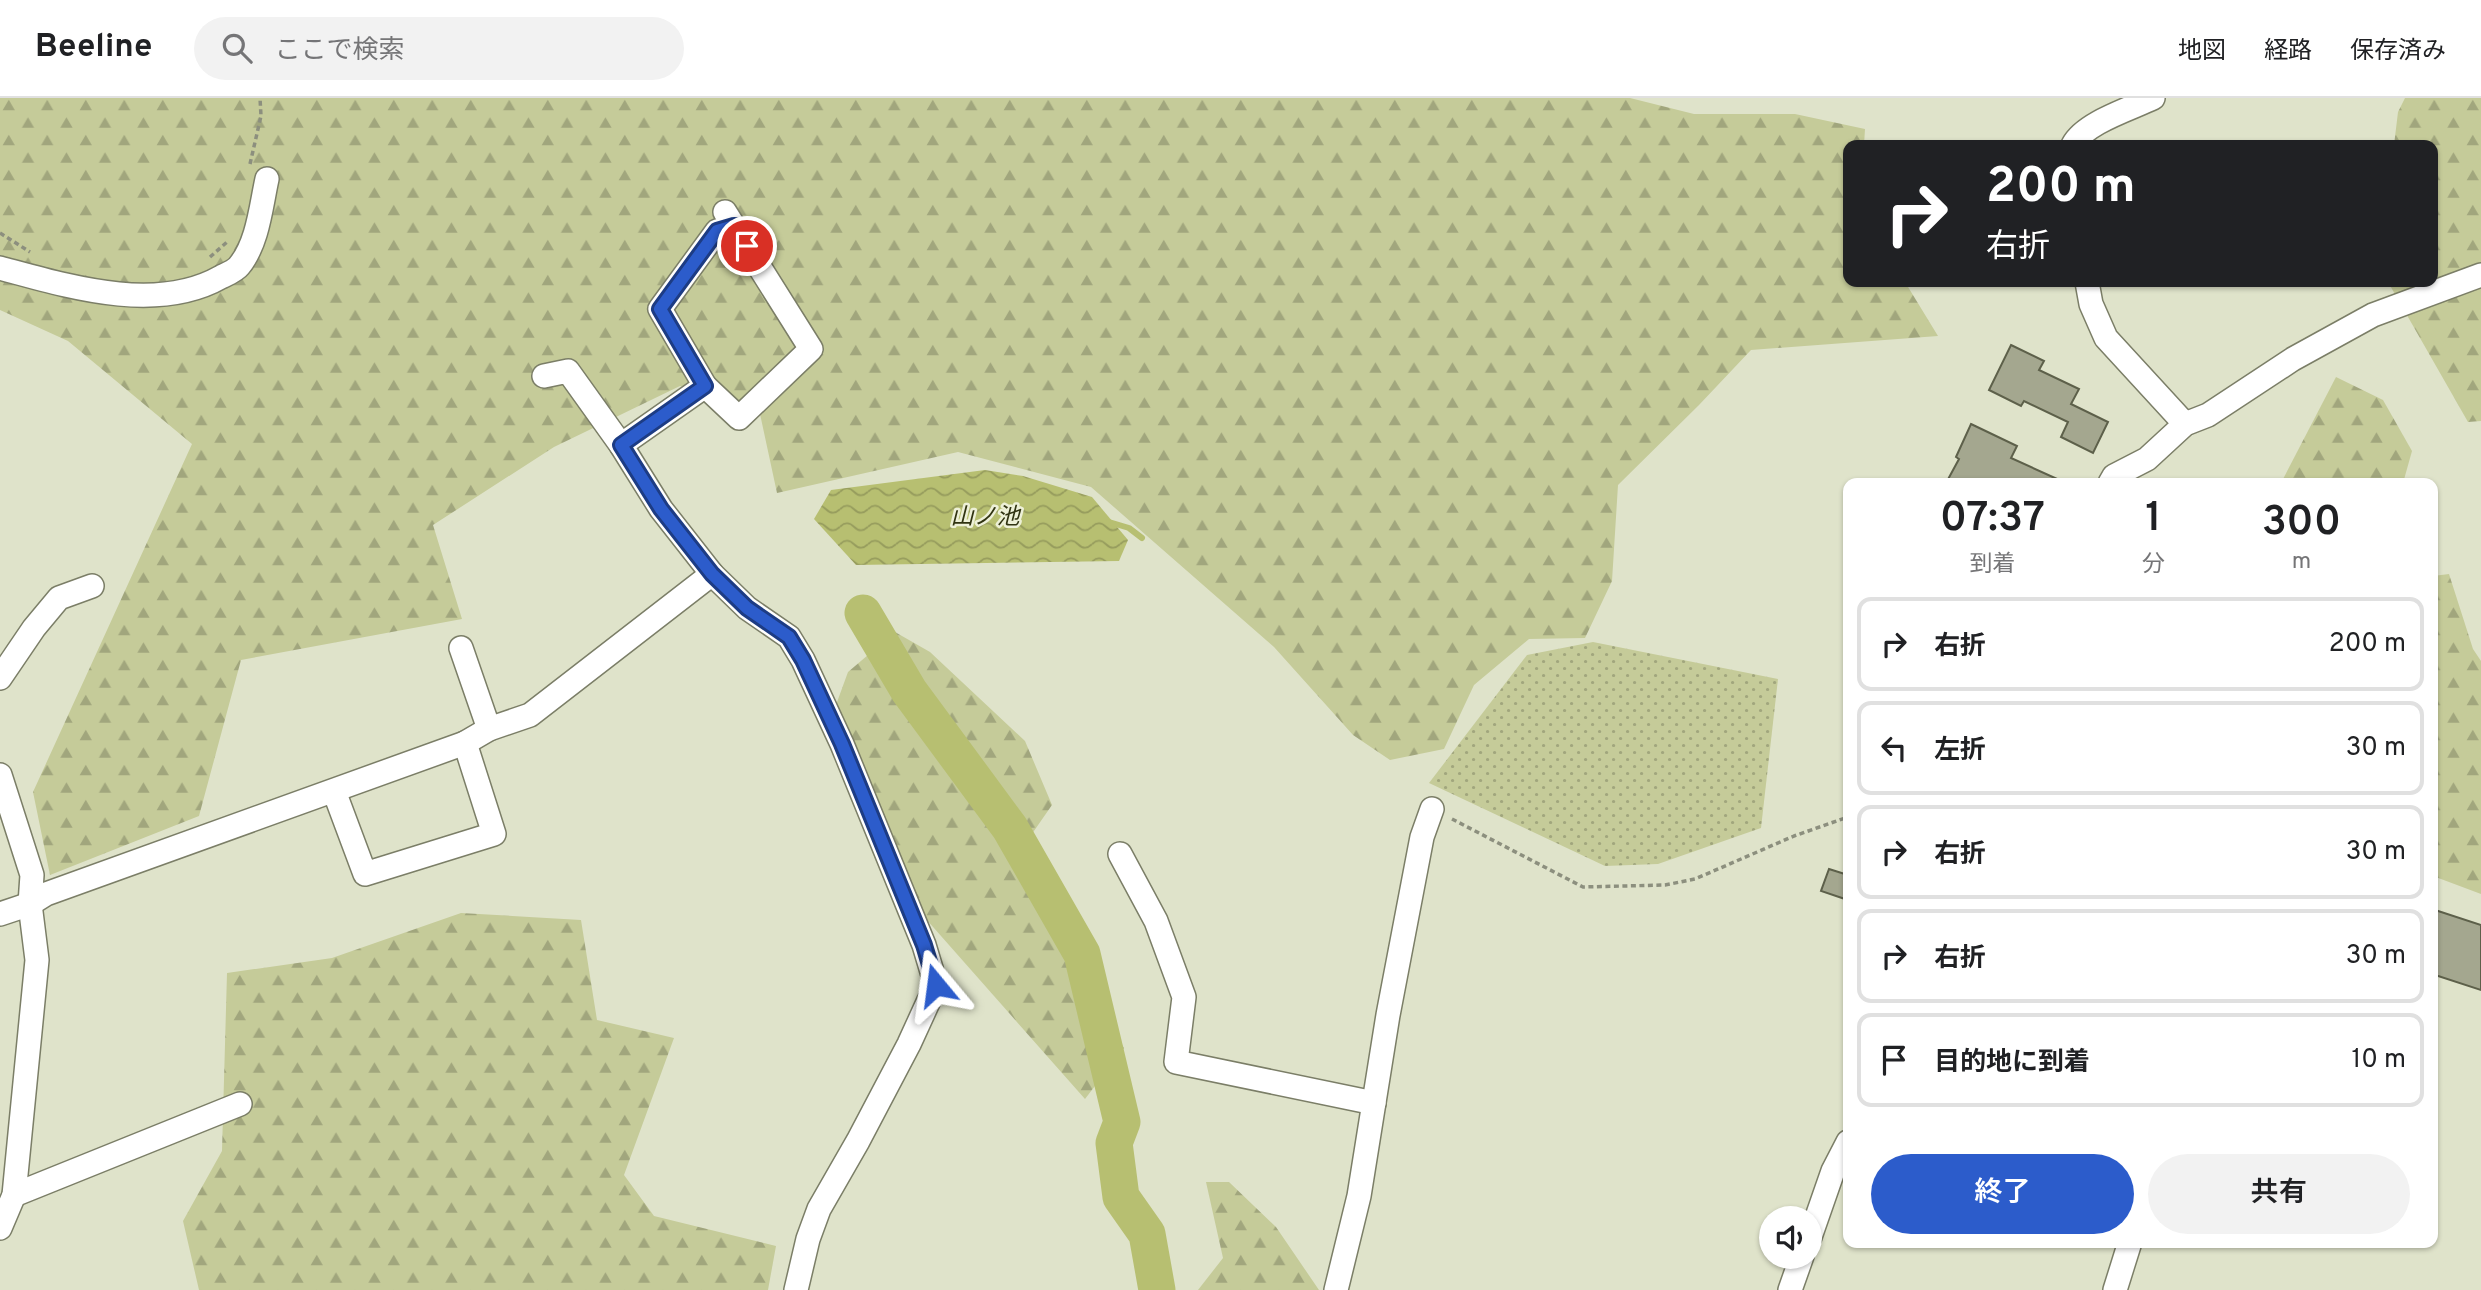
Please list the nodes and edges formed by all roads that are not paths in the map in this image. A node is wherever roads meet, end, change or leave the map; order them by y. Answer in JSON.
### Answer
{"nodes":[{"id":1,"x":2153,"y":98,"type":"edge"},
{"id":2,"x":2076,"y":140,"type":"edge"},
{"id":3,"x":258,"y":174,"type":"road end"},
{"id":4,"x":0,"y":268,"type":"edge"},
{"id":5,"x":2481,"y":275,"type":"edge"},
{"id":6,"x":2088,"y":287,"type":"edge"},
{"id":7,"x":544,"y":376,"type":"dead end"},
{"id":8,"x":705,"y":386,"type":"junction"},
{"id":9,"x":2185,"y":424,"type":"junction"},
{"id":10,"x":621,"y":445,"type":"junction"},
{"id":11,"x":2113,"y":478,"type":"edge"},
{"id":12,"x":712,"y":574,"type":"junction"},
{"id":13,"x":92,"y":586,"type":"dead end"},
{"id":14,"x":461,"y":648,"type":"dead end"},
{"id":15,"x":0,"y":678,"type":"edge"},
{"id":16,"x":489,"y":729,"type":"junction"},
{"id":17,"x":464,"y":743,"type":"junction"},
{"id":18,"x":0,"y":775,"type":"edge"},
{"id":19,"x":334,"y":791,"type":"junction"},
{"id":20,"x":1432,"y":809,"type":"road end"},
{"id":21,"x":1120,"y":854,"type":"dead end"},
{"id":22,"x":30,"y":904,"type":"junction"},
{"id":23,"x":0,"y":914,"type":"edge"},
{"id":24,"x":1374,"y":1103,"type":"junction"},
{"id":25,"x":240,"y":1104,"type":"dead end"},
{"id":26,"x":1843,"y":1152,"type":"edge"},
{"id":27,"x":14,"y":1195,"type":"junction"},
{"id":28,"x":1821,"y":1206,"type":"edge"},
{"id":29,"x":0,"y":1228,"type":"edge"},
{"id":30,"x":2128,"y":1248,"type":"edge"},
{"id":31,"x":1797,"y":1269,"type":"edge"},
{"id":32,"x":796,"y":1290,"type":"edge"},
{"id":33,"x":1336,"y":1290,"type":"edge"},
{"id":34,"x":1790,"y":1290,"type":"edge"},
{"id":35,"x":2115,"y":1290,"type":"edge"}],
"edges":[{"from":1,"to":2,"type":"street"},
{"from":3,"to":4,"type":"street"},
{"from":5,"to":9,"type":"street"},
{"from":6,"to":9,"type":"street"},
{"from":7,"to":10,"type":"street"},
{"from":8,"to":8,"type":"street"},
{"from":8,"to":10,"type":"street"},
{"from":9,"to":11,"type":"street"},
{"from":10,"to":12,"type":"street"},
{"from":12,"to":16,"type":"street"},
{"from":12,"to":32,"type":"street"},
{"from":13,"to":15,"type":"street"},
{"from":14,"to":16,"type":"street"},
{"from":16,"to":17,"type":"street"},
{"from":17,"to":19,"type":"street"},
{"from":17,"to":19,"type":"street"},
{"from":18,"to":22,"type":"street"},
{"from":19,"to":22,"type":"street"},
{"from":20,"to":24,"type":"street"},
{"from":21,"to":24,"type":"street"},
{"from":22,"to":23,"type":"street"},
{"from":22,"to":27,"type":"street"},
{"from":24,"to":33,"type":"street"},
{"from":25,"to":27,"type":"street"},
{"from":26,"to":28,"type":"street"},
{"from":27,"to":29,"type":"street"},
{"from":30,"to":35,"type":"street"},
{"from":31,"to":34,"type":"street"}]}
